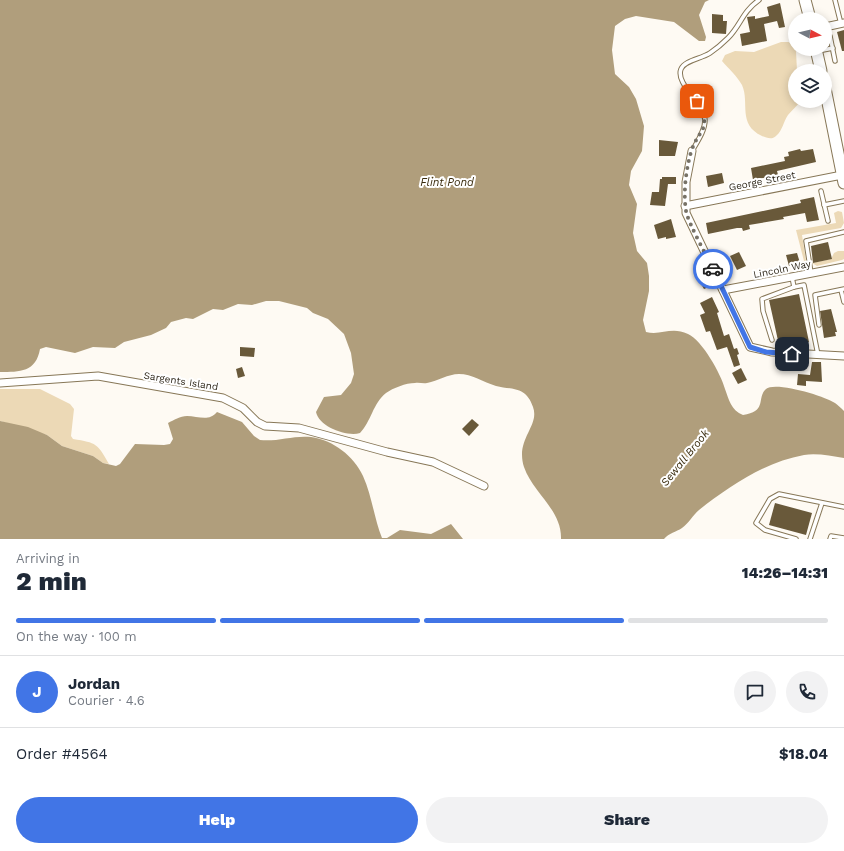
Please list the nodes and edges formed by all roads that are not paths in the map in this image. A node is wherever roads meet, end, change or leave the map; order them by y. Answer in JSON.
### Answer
{"nodes":[{"id":1,"x":759,"y":0,"type":"edge"},
{"id":2,"x":805,"y":0,"type":"edge"},
{"id":3,"x":834,"y":0,"type":"edge"},
{"id":4,"x":808,"y":12,"type":"edge"},
{"id":5,"x":843,"y":24,"type":"edge"},
{"id":6,"x":832,"y":26,"type":"edge"},
{"id":7,"x":832,"y":44,"type":"edge"},
{"id":8,"x":833,"y":48,"type":"joint"},
{"id":9,"x":835,"y":61,"type":"dead end"},
{"id":10,"x":829,"y":108,"type":"edge"},
{"id":11,"x":692,"y":151,"type":"joint"},
{"id":12,"x":843,"y":179,"type":"edge"},
{"id":13,"x":821,"y":191,"type":"dead end"},
{"id":14,"x":844,"y":201,"type":"edge"},
{"id":15,"x":824,"y":204,"type":"junction"},
{"id":16,"x":685,"y":206,"type":"junction"},
{"id":17,"x":828,"y":221,"type":"dead end"},
{"id":18,"x":844,"y":232,"type":"edge"},
{"id":19,"x":844,"y":267,"type":"edge"},
{"id":20,"x":811,"y":273,"type":"junction"},
{"id":21,"x":792,"y":277,"type":"junction"},
{"id":22,"x":794,"y":287,"type":"junction"},
{"id":23,"x":843,"y":289,"type":"edge"},
{"id":24,"x":723,"y":290,"type":"junction"},
{"id":25,"x":844,"y":302,"type":"edge"},
{"id":26,"x":819,"y":325,"type":"dead end"},
{"id":27,"x":772,"y":340,"type":"dead end"},
{"id":28,"x":818,"y":355,"type":"junction"},
{"id":29,"x":844,"y":356,"type":"edge"},
{"id":30,"x":0,"y":383,"type":"edge"},
{"id":31,"x":484,"y":486,"type":"dead end"},
{"id":32,"x":822,"y":503,"type":"junction"},
{"id":33,"x":844,"y":507,"type":"edge"},
{"id":34,"x":844,"y":538,"type":"edge"},
{"id":35,"x":796,"y":539,"type":"edge"},
{"id":36,"x":810,"y":539,"type":"edge"},
{"id":37,"x":830,"y":539,"type":"edge"}],
"edges":[{"from":1,"to":11,"type":"lane"},
{"from":2,"to":4,"type":"main road"},
{"from":3,"to":5,"type":"lane"},
{"from":5,"to":6,"type":"street"},
{"from":7,"to":8,"type":"lane"},
{"from":8,"to":9,"type":"lane"},
{"from":10,"to":12,"type":"main road"},
{"from":11,"to":16,"type":"street"},
{"from":12,"to":16,"type":"street","name":"George Street"},
{"from":13,"to":15,"type":"lane"},
{"from":14,"to":15,"type":"lane"},
{"from":15,"to":17,"type":"lane"},
{"from":16,"to":24,"type":"street"},
{"from":18,"to":20,"type":"lane"},
{"from":19,"to":20,"type":"street","name":"Lincoln Way"},
{"from":20,"to":21,"type":"street","name":"Lincoln Way"},
{"from":21,"to":22,"type":"lane"},
{"from":21,"to":24,"type":"street","name":"Lincoln Way"},
{"from":22,"to":27,"type":"lane"},
{"from":22,"to":28,"type":"lane"},
{"from":23,"to":25,"type":"lane"},
{"from":23,"to":26,"type":"lane"},
{"from":24,"to":28,"type":"street"},
{"from":28,"to":29,"type":"street"},
{"from":30,"to":31,"type":"street","name":"Sargents Island"},
{"from":32,"to":33,"type":"lane"},
{"from":32,"to":35,"type":"lane"},
{"from":32,"to":36,"type":"lane"},
{"from":34,"to":37,"type":"lane"}]}
